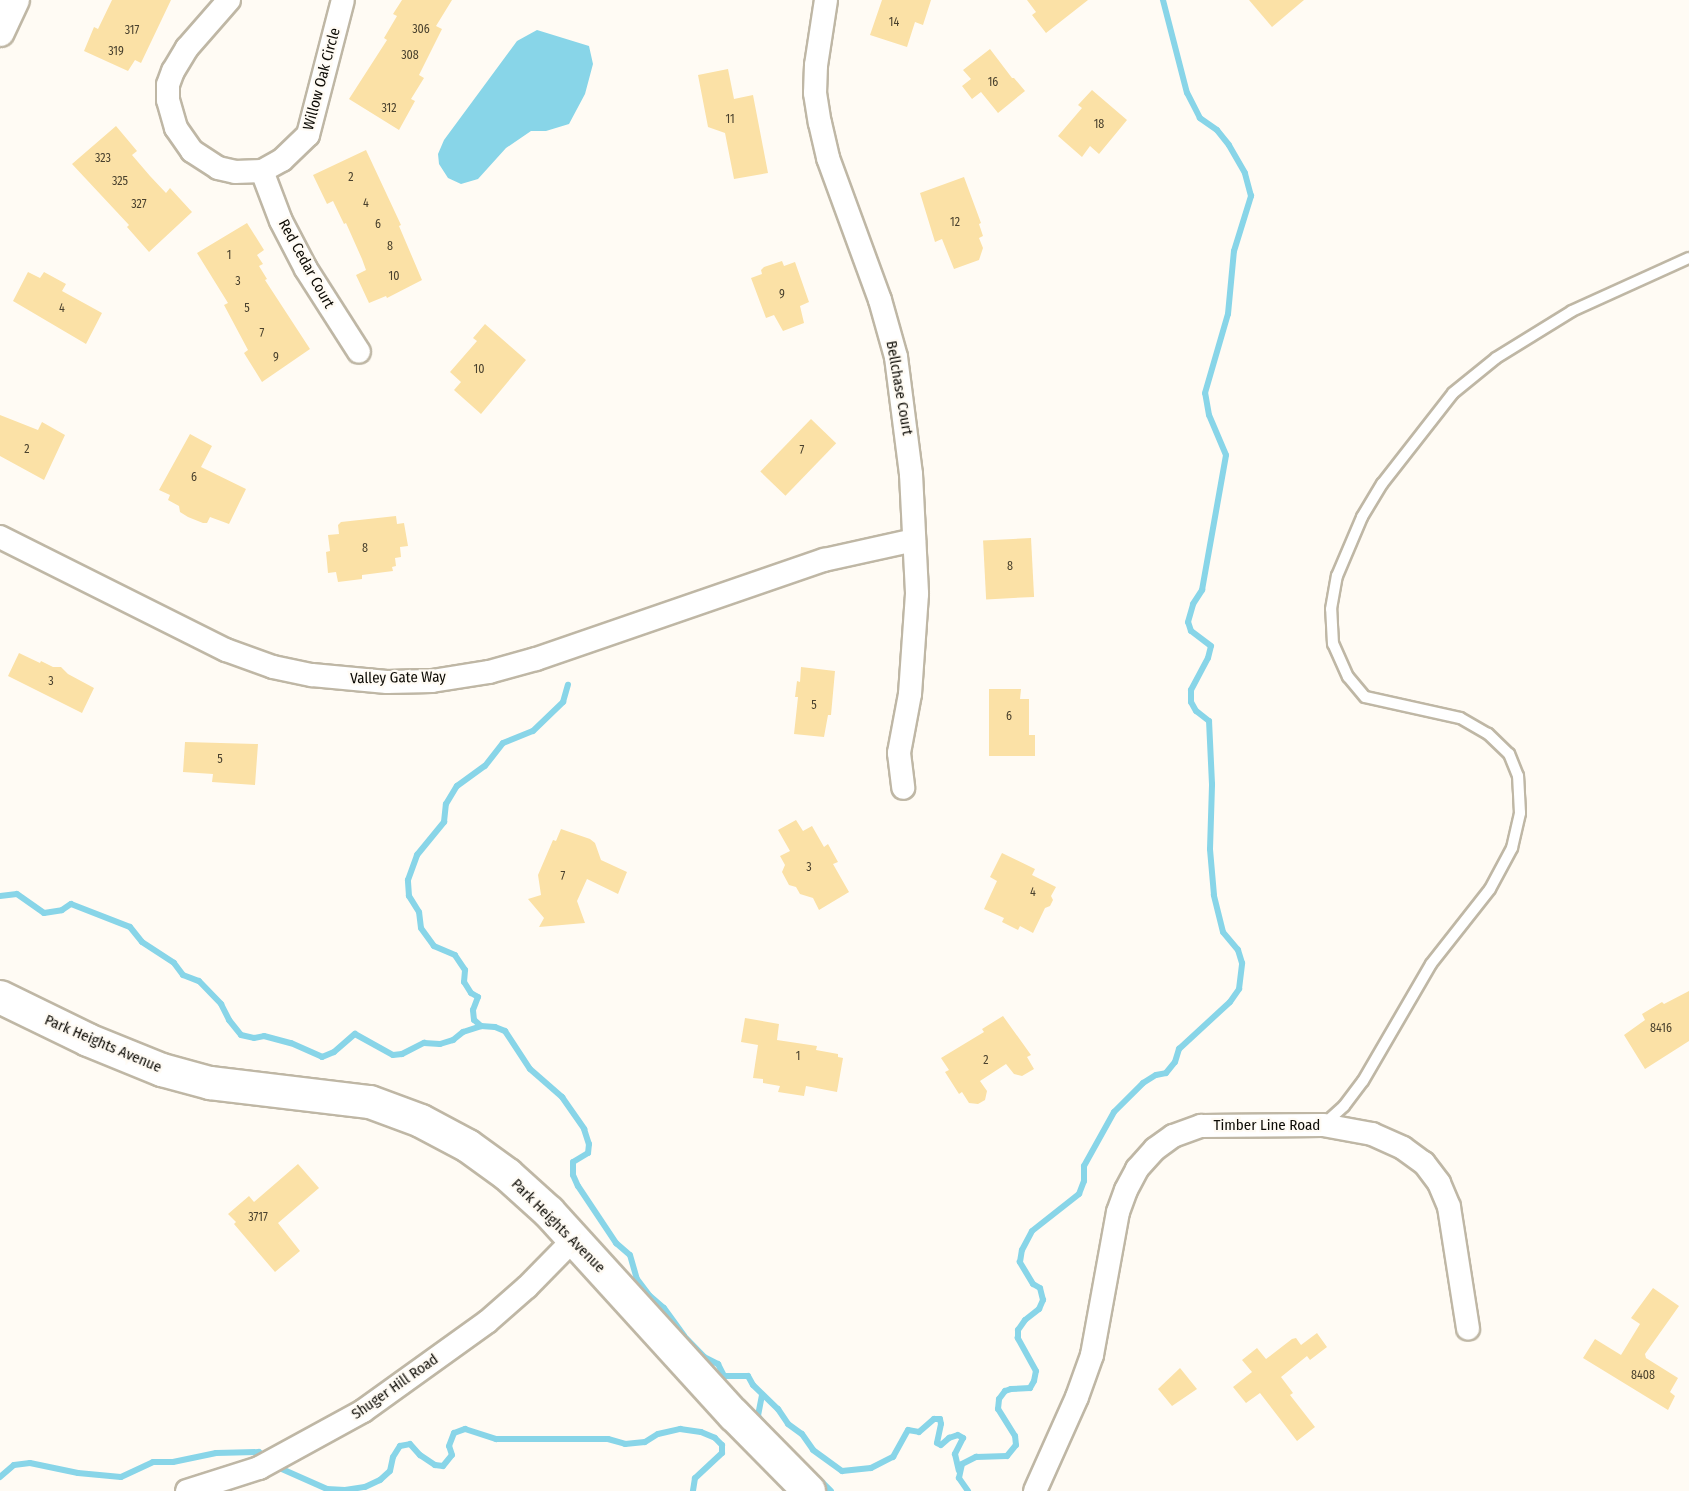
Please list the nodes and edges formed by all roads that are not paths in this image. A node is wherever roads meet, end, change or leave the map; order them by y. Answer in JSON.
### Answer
{"nodes":[{"id":1,"x":15,"y":0,"type":"edge"},
{"id":2,"x":229,"y":0,"type":"edge"},
{"id":3,"x":343,"y":0,"type":"edge"},
{"id":4,"x":826,"y":0,"type":"edge"},
{"id":5,"x":0,"y":32,"type":"edge"},
{"id":6,"x":262,"y":171,"type":"junction"},
{"id":7,"x":1689,"y":258,"type":"edge"},
{"id":8,"x":359,"y":352,"type":"dead end"},
{"id":9,"x":0,"y":537,"type":"edge"},
{"id":10,"x":914,"y":540,"type":"junction"},
{"id":11,"x":903,"y":788,"type":"dead end"},
{"id":12,"x":0,"y":997,"type":"edge"},
{"id":13,"x":1323,"y":1125,"type":"junction"},
{"id":14,"x":575,"y":1238,"type":"junction"},
{"id":15,"x":1468,"y":1329,"type":"dead end"},
{"id":16,"x":187,"y":1491,"type":"edge"},
{"id":17,"x":809,"y":1491,"type":"edge"},
{"id":18,"x":1035,"y":1491,"type":"edge"}],
"edges":[{"from":1,"to":5,"type":"street"},
{"from":2,"to":6,"type":"street"},
{"from":3,"to":6,"type":"street","name":"Willow Oak Circle"},
{"from":4,"to":10,"type":"street","name":"Bellchase Court"},
{"from":6,"to":8,"type":"street","name":"Red Cedar Court"},
{"from":7,"to":13,"type":"lane"},
{"from":9,"to":10,"type":"street","name":"Valley Gate Way"},
{"from":10,"to":11,"type":"street","name":"Bellchase Court"},
{"from":12,"to":14,"type":"main road","name":"Park Heights Avenue"},
{"from":13,"to":15,"type":"street","name":"Timber Line Road"},
{"from":13,"to":18,"type":"street","name":"Timber Line Road"},
{"from":14,"to":16,"type":"street","name":"Shuger Hill Road"},
{"from":14,"to":17,"type":"main road","name":"Park Heights Avenue"}]}
